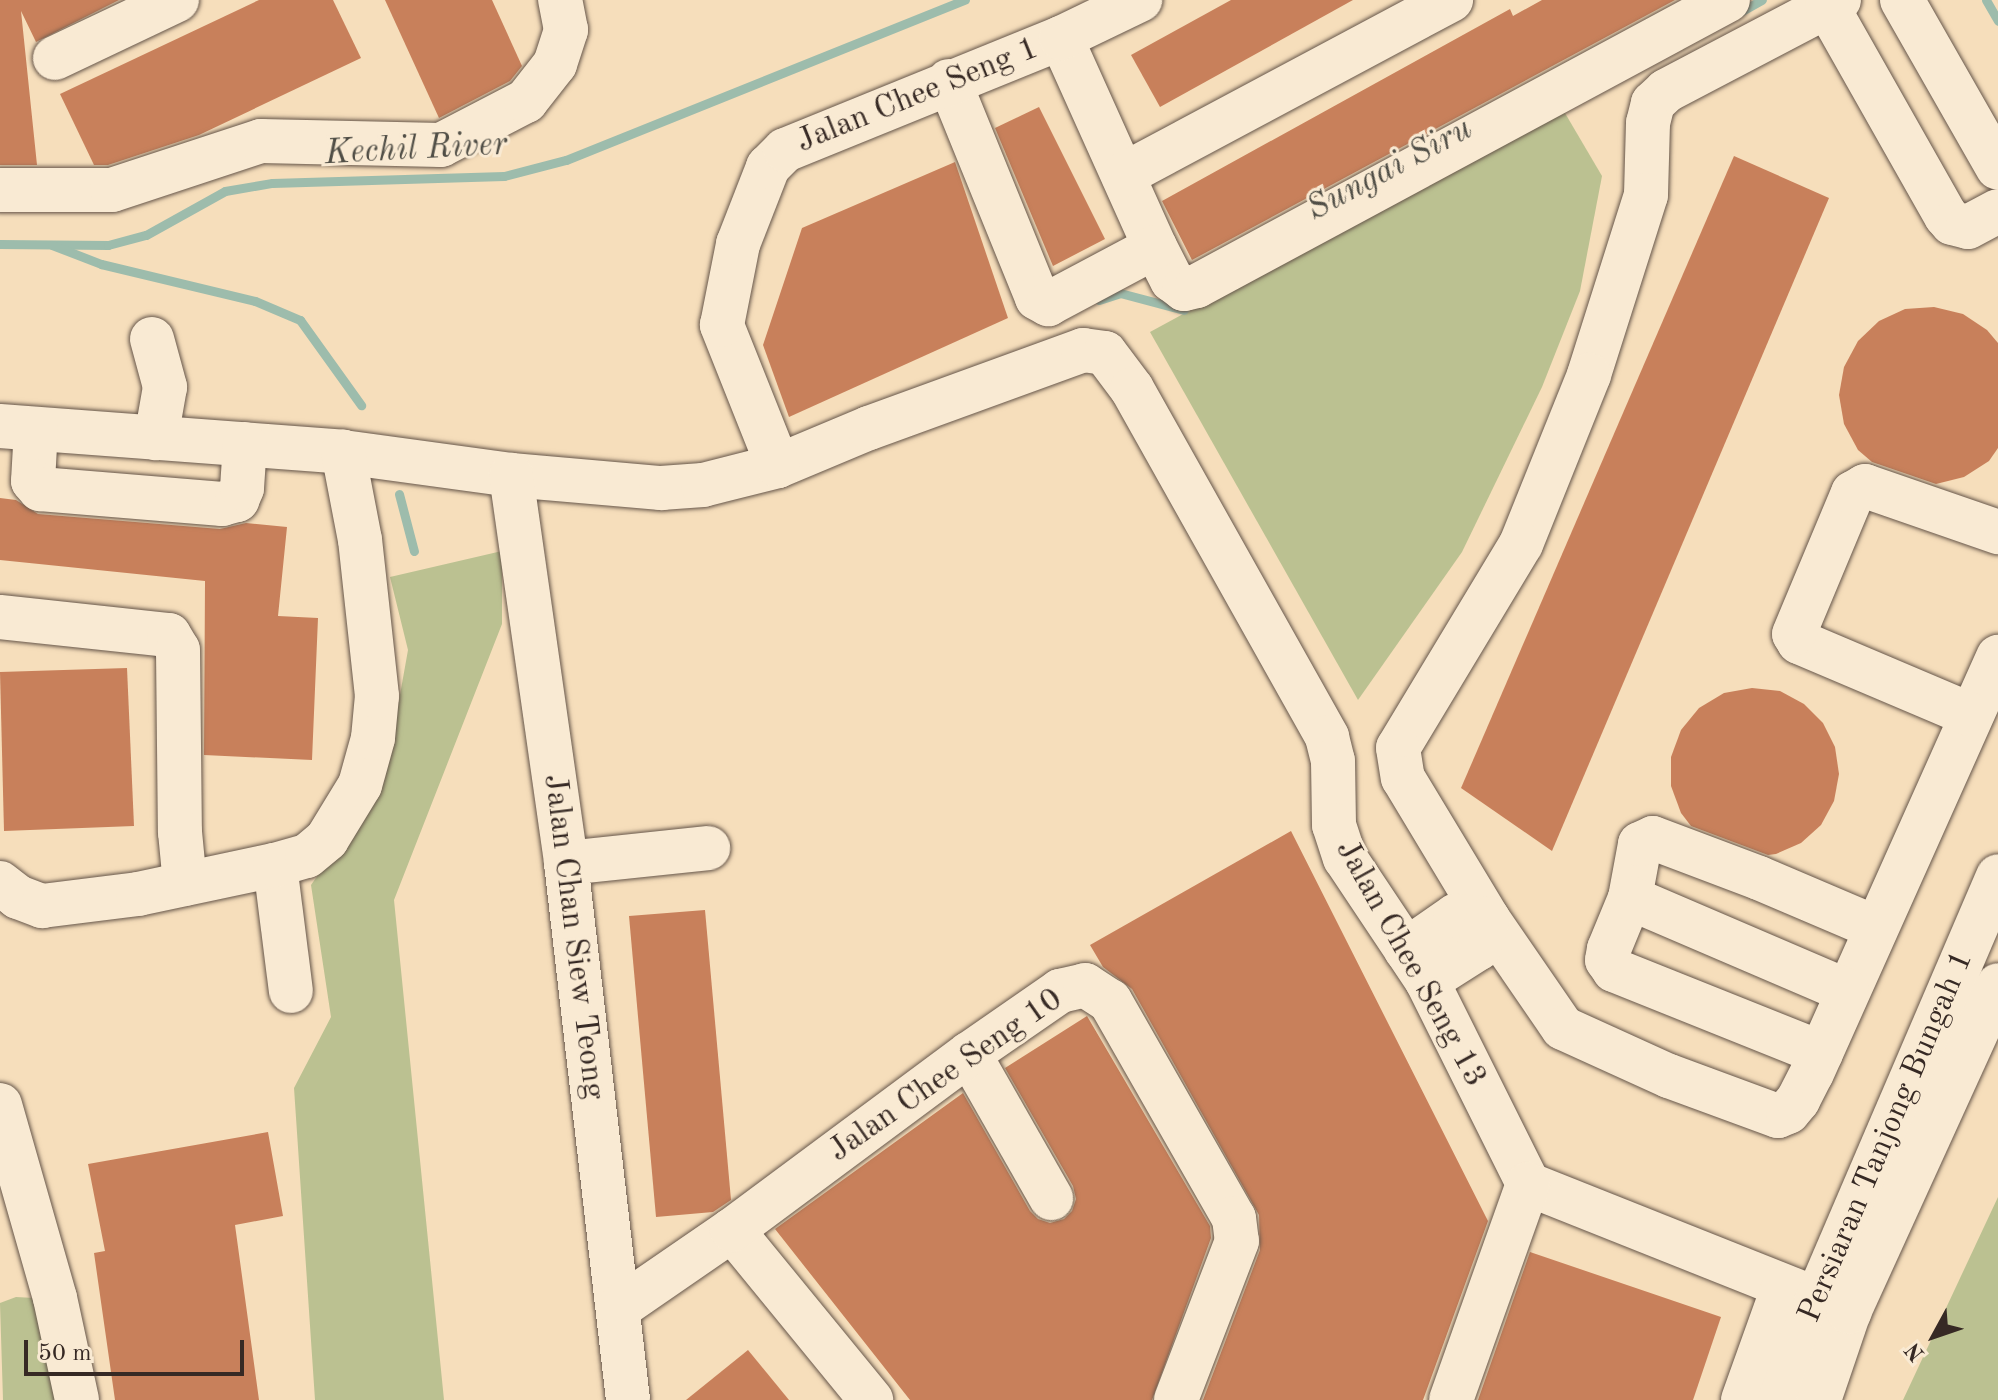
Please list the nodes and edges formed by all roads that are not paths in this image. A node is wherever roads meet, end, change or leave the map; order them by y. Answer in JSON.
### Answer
{"nodes":[{"id":1,"x":177,"y":0,"type":"edge"},
{"id":2,"x":560,"y":0,"type":"edge"},
{"id":3,"x":1140,"y":0,"type":"edge"},
{"id":4,"x":1451,"y":0,"type":"edge"},
{"id":5,"x":1728,"y":0,"type":"edge"},
{"id":6,"x":1902,"y":0,"type":"edge"},
{"id":7,"x":1833,"y":3,"type":"edge"},
{"id":8,"x":1061,"y":38,"type":"junction"},
{"id":9,"x":55,"y":58,"type":"dead end"},
{"id":10,"x":949,"y":81,"type":"junction"},
{"id":11,"x":1998,"y":168,"type":"edge"},
{"id":12,"x":1123,"y":175,"type":"junction"},
{"id":13,"x":0,"y":190,"type":"edge"},
{"id":14,"x":1998,"y":211,"type":"edge"},
{"id":15,"x":1155,"y":247,"type":"junction"},
{"id":16,"x":152,"y":339,"type":"dead end"},
{"id":17,"x":18,"y":428,"type":"edge"},
{"id":18,"x":156,"y":438,"type":"junction"},
{"id":19,"x":245,"y":444,"type":"junction"},
{"id":20,"x":343,"y":452,"type":"junction"},
{"id":21,"x":778,"y":466,"type":"junction"},
{"id":22,"x":511,"y":475,"type":"junction"},
{"id":23,"x":1998,"y":532,"type":"edge"},
{"id":24,"x":0,"y":617,"type":"edge"},
{"id":25,"x":1998,"y":657,"type":"edge"},
{"id":26,"x":1971,"y":715,"type":"junction"},
{"id":27,"x":708,"y":848,"type":"dead end"},
{"id":28,"x":566,"y":863,"type":"junction"},
{"id":29,"x":275,"y":865,"type":"junction"},
{"id":30,"x":1998,"y":876,"type":"edge"},
{"id":31,"x":0,"y":883,"type":"edge"},
{"id":32,"x":185,"y":884,"type":"junction"},
{"id":33,"x":1630,"y":898,"type":"junction"},
{"id":34,"x":1488,"y":919,"type":"junction"},
{"id":35,"x":1876,"y":928,"type":"junction"},
{"id":36,"x":1416,"y":966,"type":"junction"},
{"id":37,"x":1998,"y":985,"type":"edge"},
{"id":38,"x":291,"y":991,"type":"dead end"},
{"id":39,"x":1847,"y":991,"type":"junction"},
{"id":40,"x":1821,"y":1053,"type":"junction"},
{"id":41,"x":969,"y":1054,"type":"junction"},
{"id":42,"x":0,"y":1105,"type":"edge"},
{"id":43,"x":1528,"y":1184,"type":"junction"},
{"id":44,"x":1051,"y":1198,"type":"dead end"},
{"id":45,"x":732,"y":1230,"type":"junction"},
{"id":46,"x":1816,"y":1300,"type":"junction"},
{"id":47,"x":620,"y":1307,"type":"junction"},
{"id":48,"x":77,"y":1400,"type":"edge"},
{"id":49,"x":628,"y":1400,"type":"edge"},
{"id":50,"x":871,"y":1400,"type":"edge"},
{"id":51,"x":1176,"y":1400,"type":"edge"},
{"id":52,"x":1451,"y":1400,"type":"edge"},
{"id":53,"x":1743,"y":1400,"type":"edge"},
{"id":54,"x":1780,"y":1400,"type":"edge"},
{"id":55,"x":1819,"y":1400,"type":"edge"}],
"edges":[{"from":1,"to":9,"type":"street"},
{"from":2,"to":13,"type":"street"},
{"from":3,"to":8,"type":"street"},
{"from":4,"to":12,"type":"street"},
{"from":5,"to":15,"type":"street","name":"Jalan Chee Seng 1"},
{"from":6,"to":11,"type":"street"},
{"from":7,"to":14,"type":"street"},
{"from":7,"to":34,"type":"street"},
{"from":8,"to":10,"type":"street","name":"Jalan Chee Seng 1"},
{"from":8,"to":12,"type":"street","name":"Jalan Chee Seng 1"},
{"from":10,"to":15,"type":"street"},
{"from":10,"to":21,"type":"street","name":"Jalan Chee Seng 1"},
{"from":12,"to":15,"type":"street","name":"Jalan Chee Seng 1"},
{"from":16,"to":18,"type":"street"},
{"from":17,"to":18,"type":"street"},
{"from":17,"to":19,"type":"street"},
{"from":18,"to":19,"type":"street"},
{"from":19,"to":20,"type":"street"},
{"from":20,"to":22,"type":"street"},
{"from":20,"to":29,"type":"street"},
{"from":21,"to":22,"type":"street"},
{"from":21,"to":36,"type":"street","name":"Jalan Chee Seng 13"},
{"from":22,"to":28,"type":"street","name":"Jalan Chan Siew Teong"},
{"from":23,"to":26,"type":"street"},
{"from":24,"to":32,"type":"street"},
{"from":25,"to":26,"type":"street"},
{"from":26,"to":35,"type":"street"},
{"from":27,"to":28,"type":"street"},
{"from":28,"to":47,"type":"street","name":"Jalan Chan Siew Teong"},
{"from":29,"to":32,"type":"street"},
{"from":29,"to":38,"type":"street"},
{"from":30,"to":46,"type":"street","name":"Persiaran Tanjong Bungah 1"},
{"from":31,"to":32,"type":"street"},
{"from":33,"to":35,"type":"street"},
{"from":33,"to":39,"type":"street"},
{"from":33,"to":40,"type":"street"},
{"from":34,"to":36,"type":"street"},
{"from":34,"to":40,"type":"street"},
{"from":35,"to":39,"type":"street"},
{"from":36,"to":43,"type":"street","name":"Jalan Chee Seng 13"},
{"from":37,"to":46,"type":"street","name":"Persiaran Tanjong Bungah 1"},
{"from":39,"to":40,"type":"street"},
{"from":41,"to":44,"type":"street"},
{"from":41,"to":45,"type":"street","name":"Jalan Chee Seng 10"},
{"from":41,"to":51,"type":"street","name":"Jalan Chee Seng 10"},
{"from":42,"to":48,"type":"street"},
{"from":43,"to":46,"type":"street"},
{"from":43,"to":52,"type":"street"},
{"from":45,"to":47,"type":"street","name":"Jalan Chee Seng 10"},
{"from":45,"to":50,"type":"street"},
{"from":46,"to":53,"type":"street","name":"Persiaran Tanjong Bungah 1"},
{"from":46,"to":54,"type":"street","name":"Persiaran Tanjong Bungah 1"},
{"from":46,"to":55,"type":"street","name":"Persiaran Tanjong Bungah 1"},
{"from":47,"to":49,"type":"street","name":"Jalan Chan Siew Teong"}]}
